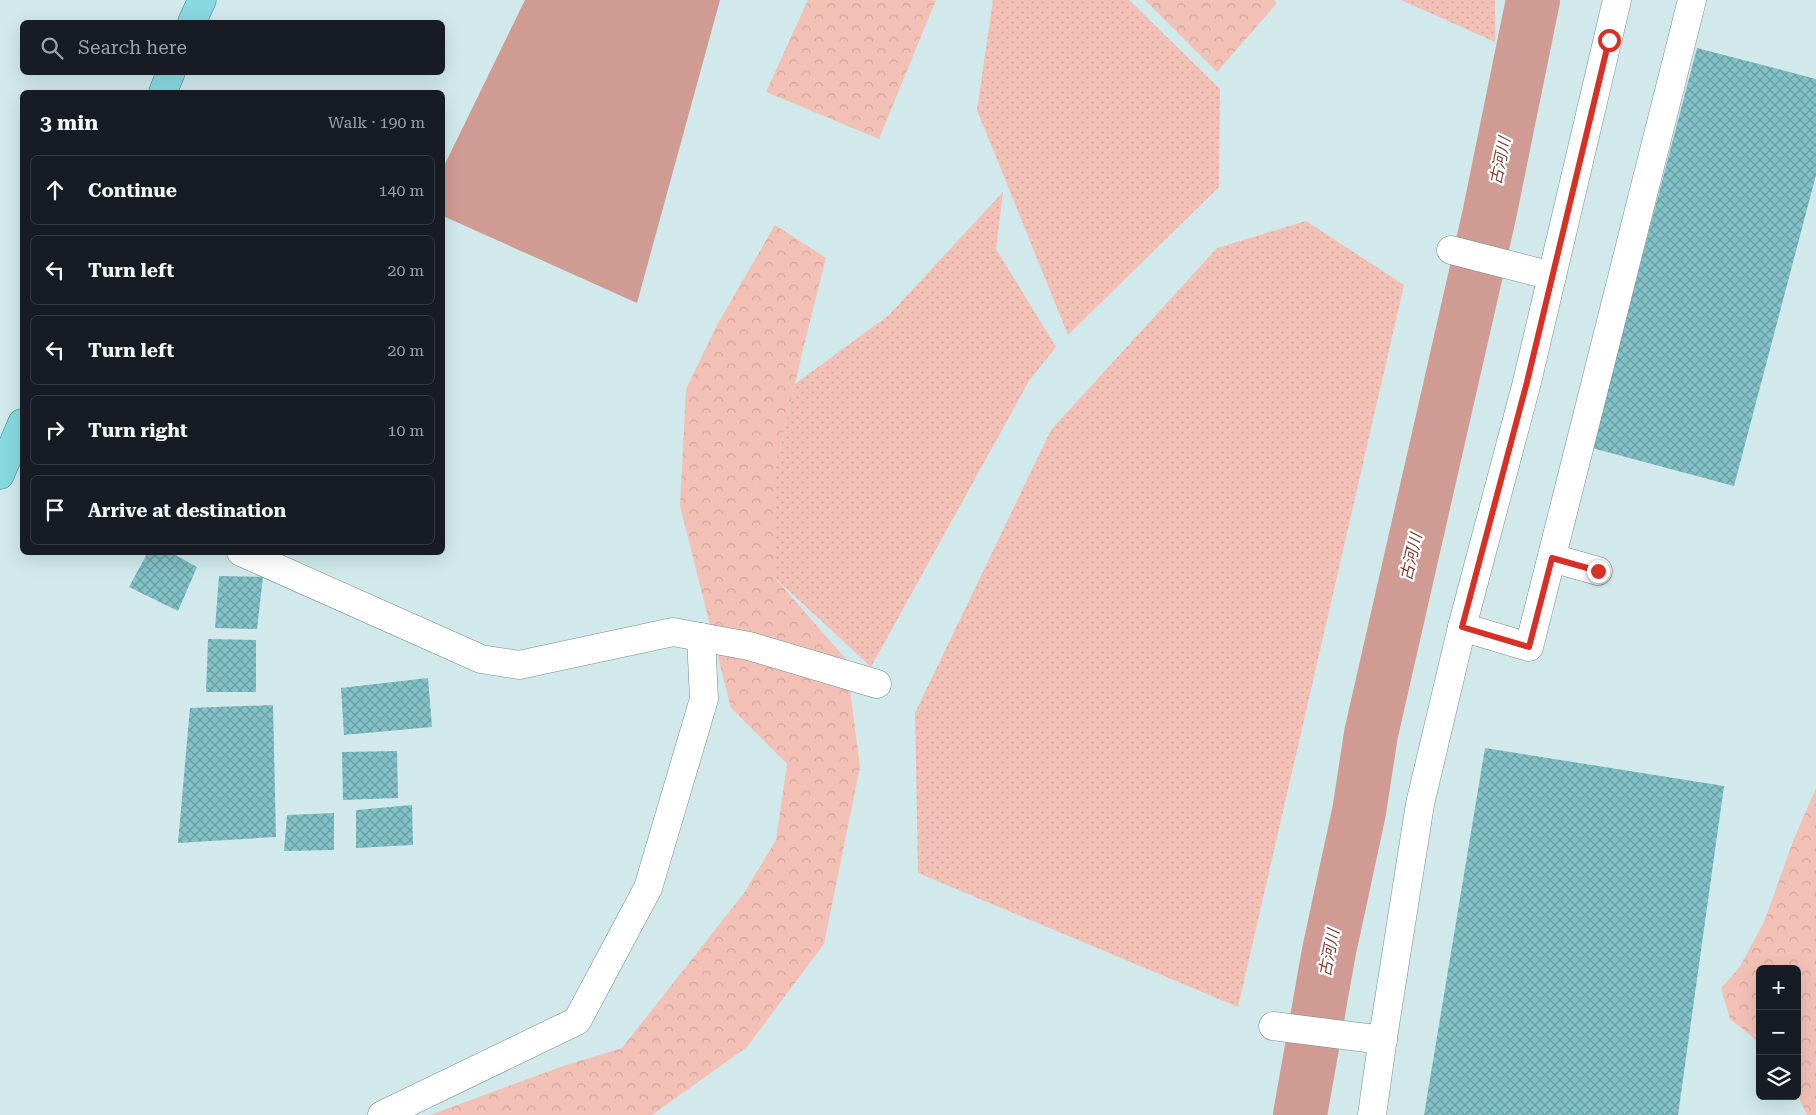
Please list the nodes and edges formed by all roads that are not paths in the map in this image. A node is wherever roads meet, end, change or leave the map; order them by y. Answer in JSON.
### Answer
{"nodes":[{"id":1,"x":202,"y":0,"type":"edge"},
{"id":2,"x":1618,"y":0,"type":"edge"},
{"id":3,"x":1692,"y":0,"type":"edge"},
{"id":4,"x":193,"y":20,"type":"edge"},
{"id":5,"x":170,"y":75,"type":"edge"},
{"id":6,"x":164,"y":90,"type":"edge"},
{"id":7,"x":1451,"y":250,"type":"dead end"},
{"id":8,"x":1542,"y":273,"type":"junction"},
{"id":9,"x":20,"y":430,"type":"edge"},
{"id":10,"x":11,"y":462,"type":"edge"},
{"id":11,"x":248,"y":555,"type":"edge"},
{"id":12,"x":1552,"y":558,"type":"junction"},
{"id":13,"x":1598,"y":571,"type":"dead end"},
{"id":14,"x":1462,"y":627,"type":"junction"},
{"id":15,"x":701,"y":637,"type":"junction"},
{"id":16,"x":877,"y":684,"type":"dead end"},
{"id":17,"x":1273,"y":1026,"type":"dead end"},
{"id":18,"x":1370,"y":1038,"type":"junction"},
{"id":19,"x":382,"y":1115,"type":"edge"},
{"id":20,"x":1372,"y":1115,"type":"edge"}],
"edges":[{"from":1,"to":4,"type":"main road"},
{"from":2,"to":8,"type":"street"},
{"from":3,"to":12,"type":"street"},
{"from":5,"to":6,"type":"main road"},
{"from":7,"to":8,"type":"street"},
{"from":8,"to":14,"type":"street"},
{"from":9,"to":10,"type":"main road"},
{"from":11,"to":15,"type":"street"},
{"from":12,"to":13,"type":"street"},
{"from":12,"to":14,"type":"street"},
{"from":14,"to":18,"type":"street"},
{"from":15,"to":16,"type":"street"},
{"from":15,"to":19,"type":"street"},
{"from":17,"to":18,"type":"street"},
{"from":18,"to":20,"type":"street"}]}
